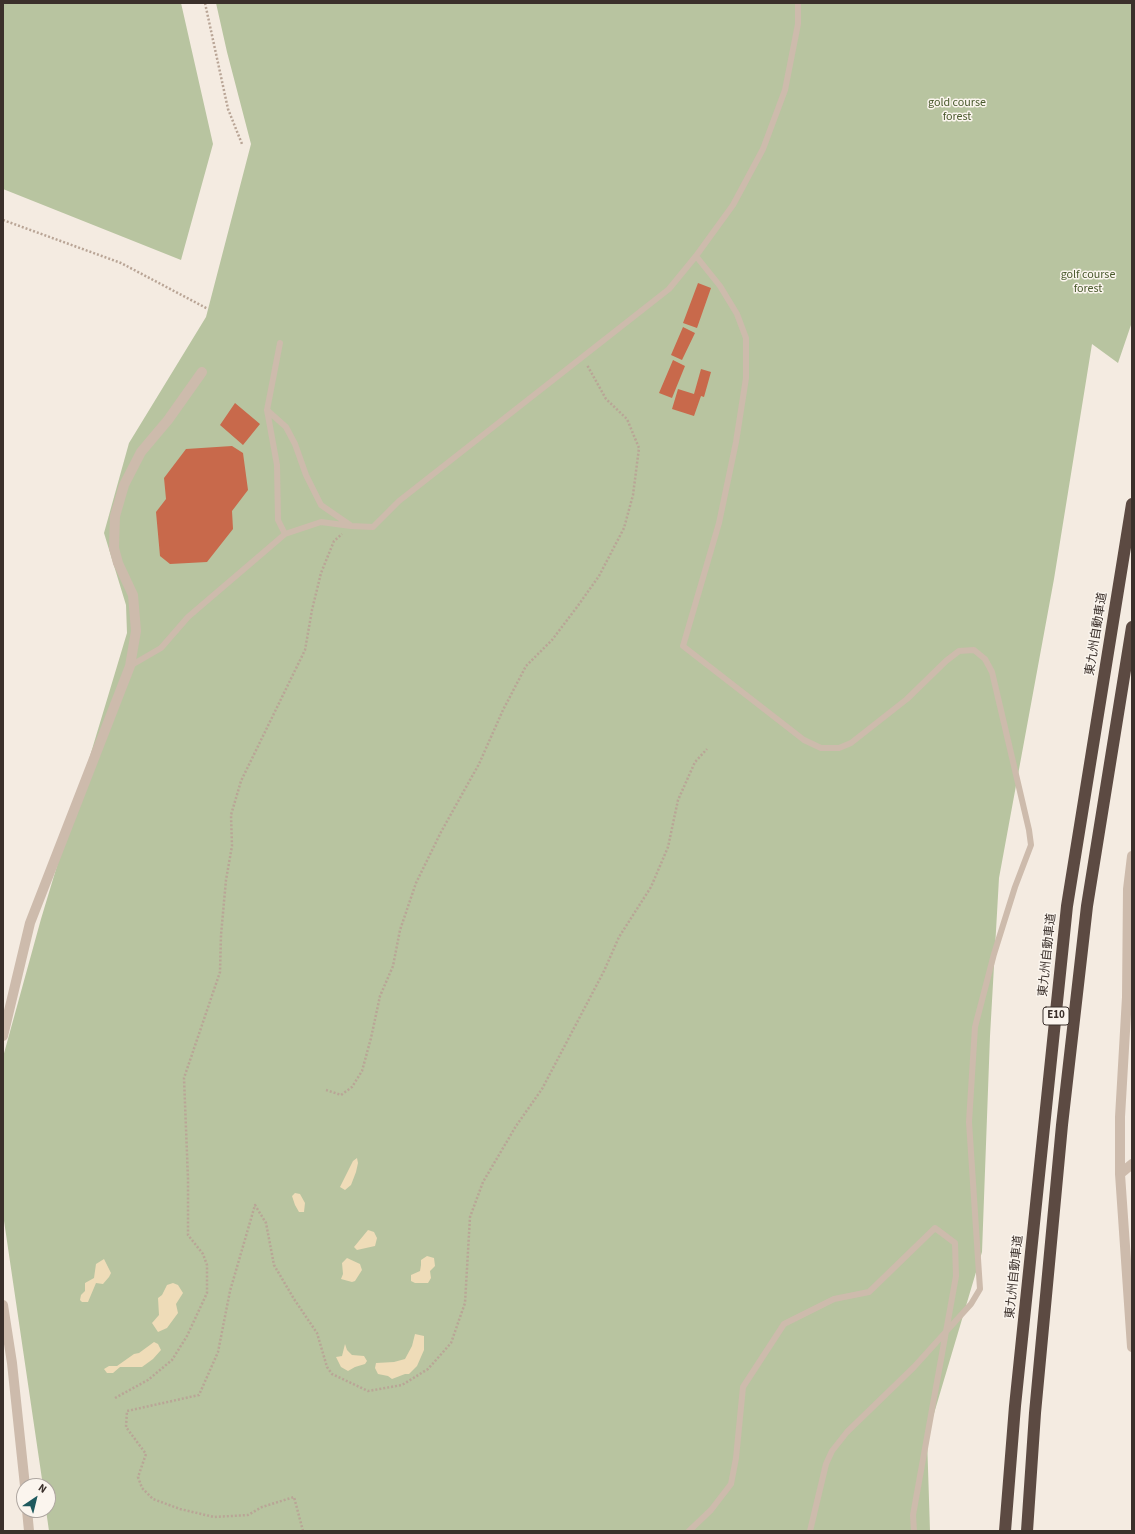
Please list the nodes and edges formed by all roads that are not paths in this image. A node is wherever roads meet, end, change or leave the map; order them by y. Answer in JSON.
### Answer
{"nodes":[{"id":1,"x":798,"y":3,"type":"edge"},
{"id":2,"x":696,"y":256,"type":"junction"},
{"id":3,"x":280,"y":343,"type":"dead end"},
{"id":4,"x":202,"y":372,"type":"dead end"},
{"id":5,"x":267,"y":410,"type":"junction"},
{"id":6,"x":1132,"y":504,"type":"edge"},
{"id":7,"x":351,"y":526,"type":"junction"},
{"id":8,"x":285,"y":534,"type":"junction"},
{"id":9,"x":1132,"y":628,"type":"edge"},
{"id":10,"x":130,"y":666,"type":"junction"},
{"id":11,"x":1132,"y":856,"type":"edge"},
{"id":12,"x":3,"y":1036,"type":"edge"},
{"id":13,"x":1132,"y":1164,"type":"edge"},
{"id":14,"x":1120,"y":1174,"type":"junction"},
{"id":15,"x":1131,"y":1288,"type":"edge"},
{"id":16,"x":3,"y":1305,"type":"edge"},
{"id":17,"x":947,"y":1331,"type":"junction"},
{"id":18,"x":1132,"y":1347,"type":"edge"},
{"id":19,"x":24,"y":1478,"type":"edge"},
{"id":20,"x":28,"y":1518,"type":"edge"},
{"id":21,"x":29,"y":1531,"type":"edge"},
{"id":22,"x":690,"y":1531,"type":"edge"},
{"id":23,"x":810,"y":1531,"type":"edge"},
{"id":24,"x":914,"y":1531,"type":"edge"},
{"id":25,"x":1005,"y":1531,"type":"edge"},
{"id":26,"x":1027,"y":1531,"type":"edge"}],
"edges":[{"from":1,"to":2,"type":"lane"},
{"from":2,"to":7,"type":"lane"},
{"from":2,"to":17,"type":"lane"},
{"from":3,"to":5,"type":"lane"},
{"from":4,"to":10,"type":"street"},
{"from":5,"to":7,"type":"lane"},
{"from":5,"to":8,"type":"lane"},
{"from":6,"to":25,"type":"highway","name":"東九州自動車道","number":"E10"},
{"from":7,"to":8,"type":"lane"},
{"from":8,"to":10,"type":"lane"},
{"from":9,"to":26,"type":"highway","number":"E10"},
{"from":10,"to":12,"type":"street"},
{"from":11,"to":14,"type":"street"},
{"from":13,"to":14,"type":"street"},
{"from":14,"to":15,"type":"street"},
{"from":15,"to":18,"type":"street"},
{"from":16,"to":19,"type":"street"},
{"from":17,"to":22,"type":"lane"},
{"from":17,"to":23,"type":"lane"},
{"from":17,"to":24,"type":"lane"},
{"from":20,"to":21,"type":"street"}]}
